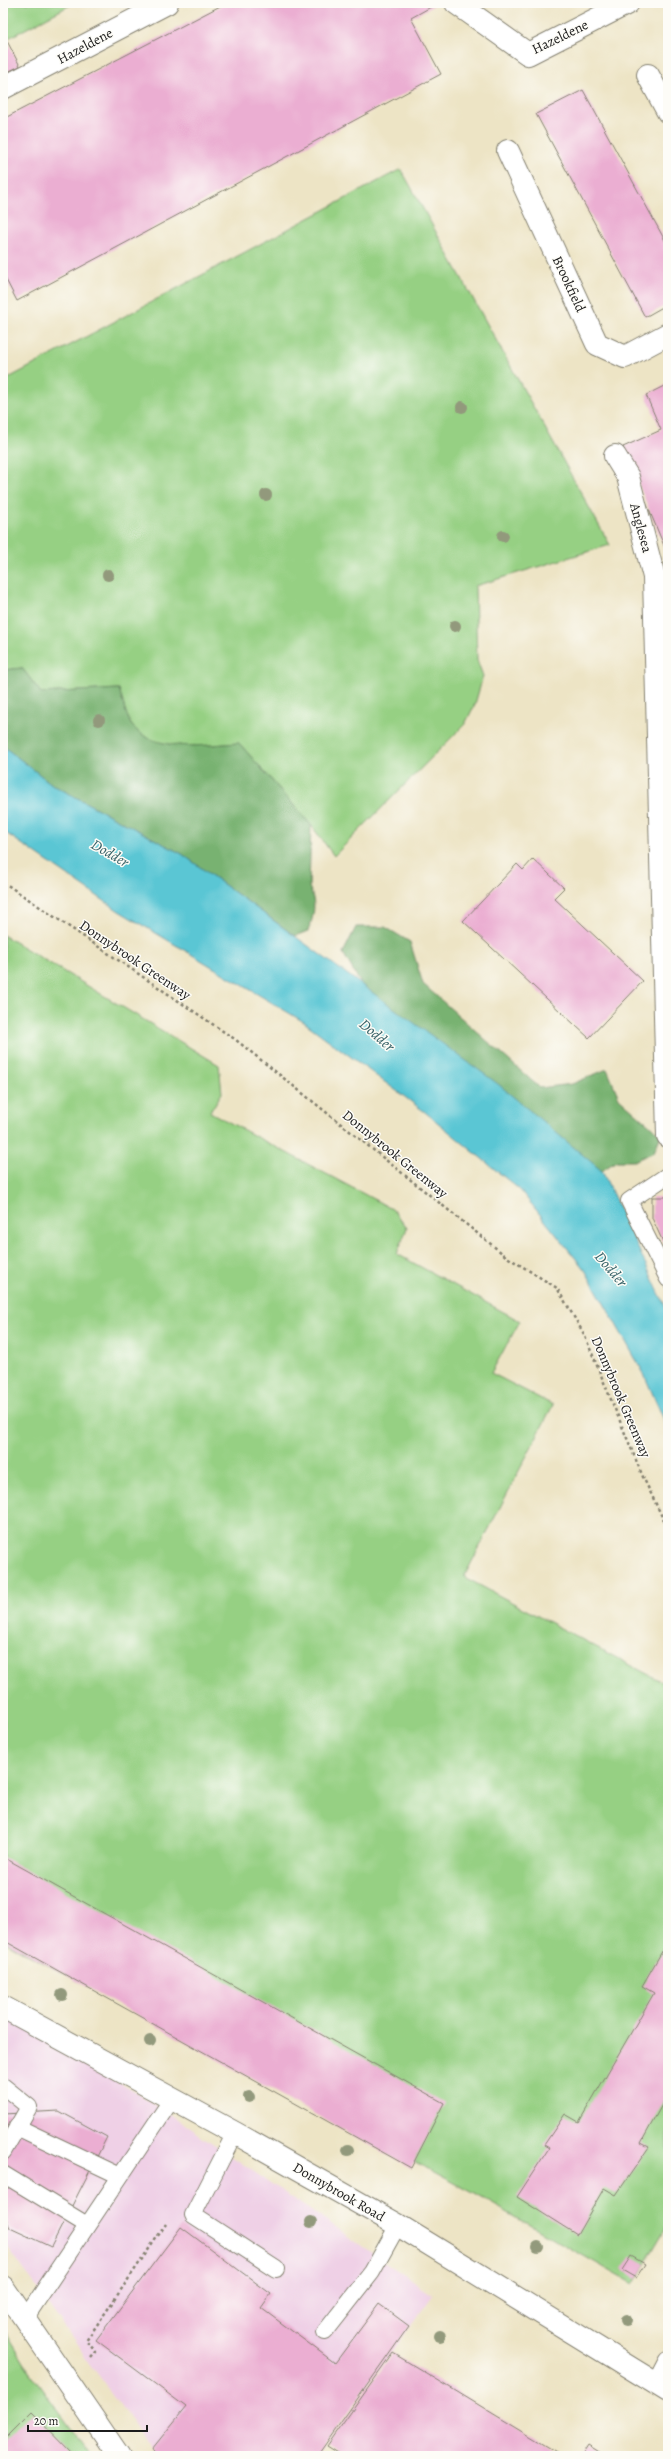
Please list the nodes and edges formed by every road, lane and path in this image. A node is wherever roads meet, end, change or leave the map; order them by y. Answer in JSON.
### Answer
{"nodes":[{"id":1,"x":167,"y":3,"type":"edge"},
{"id":2,"x":456,"y":3,"type":"edge"},
{"id":3,"x":628,"y":3,"type":"edge"},
{"id":4,"x":648,"y":75,"type":"dead end"},
{"id":5,"x":3,"y":88,"type":"edge"},
{"id":6,"x":668,"y":112,"type":"edge"},
{"id":7,"x":508,"y":151,"type":"dead end"},
{"id":8,"x":668,"y":334,"type":"edge"},
{"id":9,"x":615,"y":456,"type":"dead end"},
{"id":10,"x":664,"y":867,"type":"edge"},
{"id":11,"x":3,"y":882,"type":"edge"},
{"id":12,"x":668,"y":1136,"type":"edge"},
{"id":13,"x":668,"y":1175,"type":"edge"},
{"id":14,"x":668,"y":1279,"type":"edge"},
{"id":15,"x":668,"y":1529,"type":"edge"},
{"id":16,"x":3,"y":2007,"type":"edge"},
{"id":17,"x":3,"y":2086,"type":"edge"},
{"id":18,"x":172,"y":2099,"type":"junction"},
{"id":19,"x":17,"y":2127,"type":"junction"},
{"id":20,"x":235,"y":2133,"type":"junction"},
{"id":21,"x":3,"y":2152,"type":"edge"},
{"id":22,"x":3,"y":2174,"type":"edge"},
{"id":23,"x":120,"y":2176,"type":"junction"},
{"id":24,"x":193,"y":2215,"type":"junction"},
{"id":25,"x":398,"y":2225,"type":"junction"},
{"id":26,"x":87,"y":2226,"type":"junction"},
{"id":27,"x":276,"y":2269,"type":"dead end"},
{"id":28,"x":3,"y":2287,"type":"edge"},
{"id":29,"x":24,"y":2320,"type":"junction"},
{"id":30,"x":325,"y":2332,"type":"dead end"},
{"id":31,"x":668,"y":2360,"type":"edge"},
{"id":32,"x":70,"y":2385,"type":"junction"},
{"id":33,"x":662,"y":2387,"type":"edge"},
{"id":34,"x":119,"y":2456,"type":"edge"}],
"edges":[{"from":1,"to":5,"type":"street","name":"Hazeldene"},
{"from":2,"to":3,"type":"street","name":"Hazeldene"},
{"from":4,"to":6,"type":"street"},
{"from":7,"to":8,"type":"street","name":"Brookfield"},
{"from":9,"to":10,"type":"street","name":"Anglesea"},
{"from":10,"to":12,"type":"street","name":"Anglesea"},
{"from":11,"to":15,"type":"path","name":"Donnybrook Greenway"},
{"from":13,"to":14,"type":"lane"},
{"from":16,"to":18,"type":"street","name":"Donnybrook Road"},
{"from":17,"to":19,"type":"lane"},
{"from":18,"to":20,"type":"street","name":"Donnybrook Road"},
{"from":18,"to":23,"type":"lane"},
{"from":19,"to":21,"type":"lane"},
{"from":19,"to":23,"type":"lane"},
{"from":20,"to":24,"type":"lane"},
{"from":20,"to":25,"type":"street","name":"Donnybrook Road"},
{"from":22,"to":26,"type":"lane"},
{"from":23,"to":26,"type":"lane"},
{"from":24,"to":27,"type":"lane"},
{"from":24,"to":32,"type":"path"},
{"from":25,"to":30,"type":"lane"},
{"from":25,"to":33,"type":"street","name":"Donnybrook Road"},
{"from":26,"to":29,"type":"lane"},
{"from":28,"to":29,"type":"street"},
{"from":29,"to":32,"type":"street"},
{"from":31,"to":33,"type":"lane"},
{"from":32,"to":34,"type":"street"}]}
